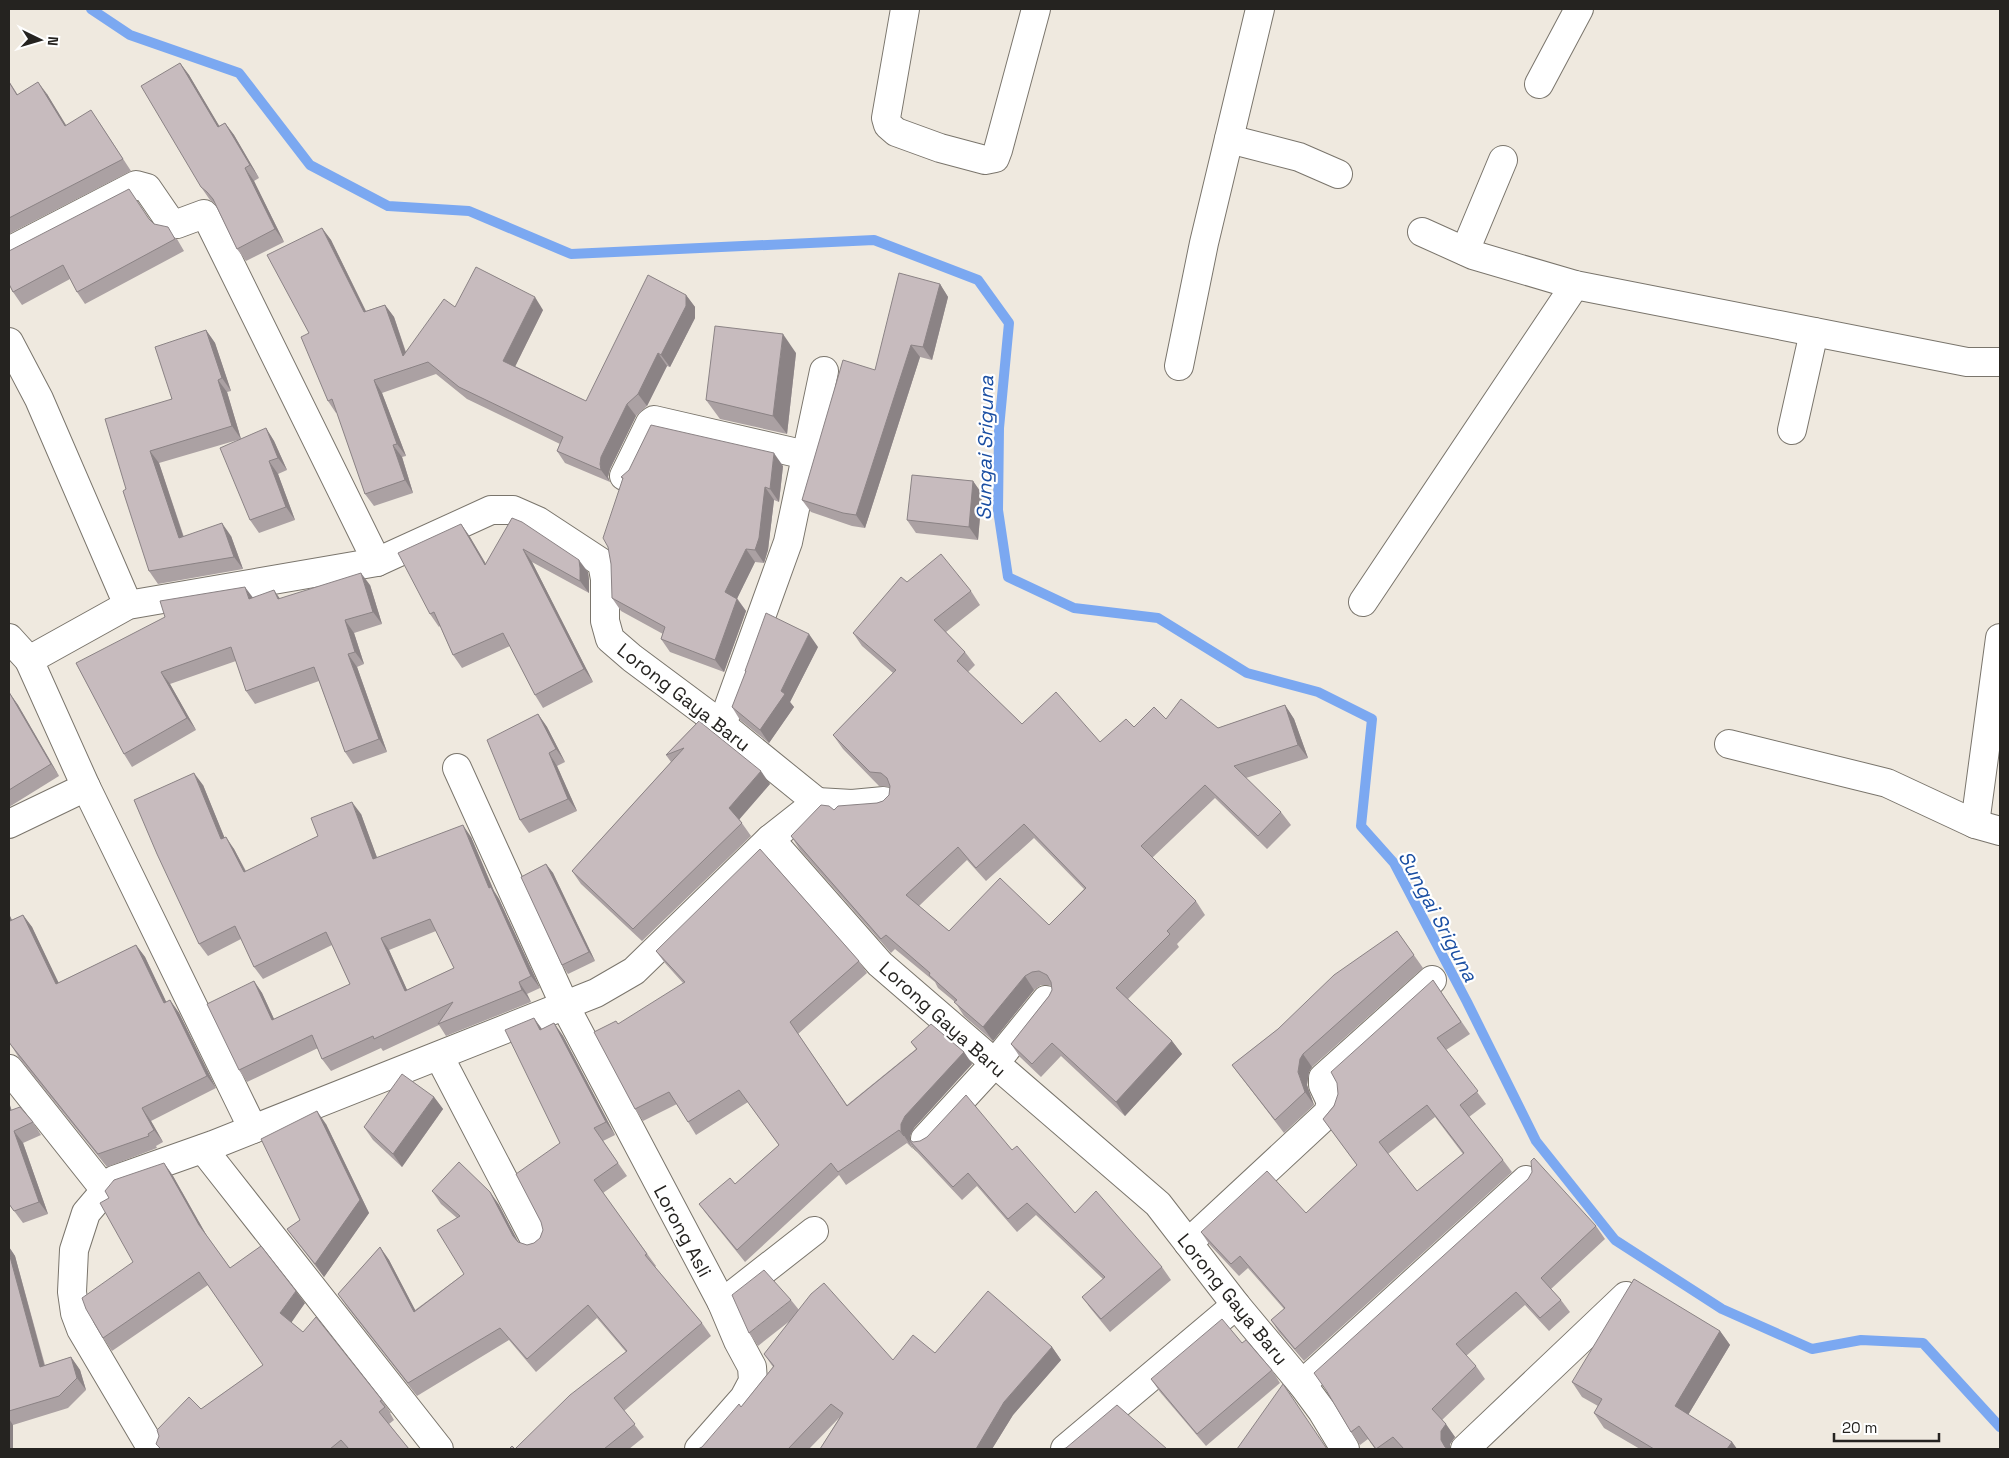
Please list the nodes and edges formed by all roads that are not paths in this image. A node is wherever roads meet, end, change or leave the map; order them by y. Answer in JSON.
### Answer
{"nodes":[{"id":1,"x":905,"y":9,"type":"edge"},
{"id":2,"x":1036,"y":9,"type":"edge"},
{"id":3,"x":1260,"y":9,"type":"edge"},
{"id":4,"x":1579,"y":9,"type":"edge"},
{"id":5,"x":1539,"y":84,"type":"dead end"},
{"id":6,"x":1229,"y":139,"type":"junction"},
{"id":7,"x":1503,"y":160,"type":"dead end"},
{"id":8,"x":1338,"y":174,"type":"dead end"},
{"id":9,"x":1422,"y":232,"type":"dead end"},
{"id":10,"x":9,"y":251,"type":"edge"},
{"id":11,"x":1465,"y":251,"type":"junction"},
{"id":12,"x":1574,"y":285,"type":"junction"},
{"id":13,"x":1814,"y":332,"type":"junction"},
{"id":14,"x":9,"y":342,"type":"edge"},
{"id":15,"x":1999,"y":357,"type":"edge"},
{"id":16,"x":1179,"y":366,"type":"dead end"},
{"id":17,"x":824,"y":371,"type":"dead end"},
{"id":18,"x":1792,"y":430,"type":"dead end"},
{"id":19,"x":806,"y":454,"type":"junction"},
{"id":20,"x":624,"y":476,"type":"edge"},
{"id":21,"x":377,"y":562,"type":"junction"},
{"id":22,"x":1364,"y":602,"type":"dead end"},
{"id":23,"x":128,"y":605,"type":"junction"},
{"id":24,"x":9,"y":638,"type":"edge"},
{"id":25,"x":2000,"y":638,"type":"edge"},
{"id":26,"x":29,"y":660,"type":"junction"},
{"id":27,"x":722,"y":725,"type":"junction"},
{"id":28,"x":1729,"y":744,"type":"dead end"},
{"id":29,"x":457,"y":768,"type":"dead end"},
{"id":30,"x":86,"y":787,"type":"junction"},
{"id":31,"x":884,"y":801,"type":"edge"},
{"id":32,"x":817,"y":802,"type":"junction"},
{"id":33,"x":9,"y":824,"type":"edge"},
{"id":34,"x":1988,"y":828,"type":"edge"},
{"id":35,"x":770,"y":839,"type":"junction"},
{"id":36,"x":1432,"y":980,"type":"edge"},
{"id":37,"x":1046,"y":1000,"type":"edge"},
{"id":38,"x":565,"y":1006,"type":"junction"},
{"id":39,"x":439,"y":1056,"type":"junction"},
{"id":40,"x":994,"y":1064,"type":"junction"},
{"id":41,"x":9,"y":1069,"type":"edge"},
{"id":42,"x":253,"y":1129,"type":"junction"},
{"id":43,"x":925,"y":1139,"type":"edge"},
{"id":44,"x":203,"y":1148,"type":"junction"},
{"id":45,"x":1526,"y":1180,"type":"edge"},
{"id":46,"x":105,"y":1190,"type":"junction"},
{"id":47,"x":814,"y":1231,"type":"dead end"},
{"id":48,"x":536,"y":1242,"type":"edge"},
{"id":49,"x":1188,"y":1243,"type":"junction"},
{"id":50,"x":1626,"y":1296,"type":"edge"},
{"id":51,"x":722,"y":1303,"type":"junction"},
{"id":52,"x":1236,"y":1305,"type":"junction"},
{"id":53,"x":1302,"y":1384,"type":"junction"},
{"id":54,"x":152,"y":1449,"type":"edge"},
{"id":55,"x":440,"y":1449,"type":"edge"},
{"id":56,"x":699,"y":1449,"type":"edge"},
{"id":57,"x":1065,"y":1449,"type":"edge"},
{"id":58,"x":1345,"y":1449,"type":"edge"},
{"id":59,"x":1465,"y":1449,"type":"edge"}],
"edges":[{"from":1,"to":2,"type":"street"},
{"from":3,"to":6,"type":"street"},
{"from":4,"to":5,"type":"street"},
{"from":6,"to":8,"type":"street"},
{"from":6,"to":16,"type":"street"},
{"from":7,"to":11,"type":"street"},
{"from":9,"to":11,"type":"street"},
{"from":10,"to":21,"type":"street"},
{"from":11,"to":12,"type":"street"},
{"from":12,"to":13,"type":"street"},
{"from":12,"to":22,"type":"street"},
{"from":13,"to":15,"type":"street"},
{"from":13,"to":18,"type":"street"},
{"from":14,"to":23,"type":"street"},
{"from":17,"to":19,"type":"street"},
{"from":19,"to":20,"type":"street"},
{"from":19,"to":27,"type":"street"},
{"from":21,"to":23,"type":"street"},
{"from":21,"to":27,"type":"street","name":"Lorong Gaya Baru"},
{"from":23,"to":26,"type":"street"},
{"from":24,"to":26,"type":"street"},
{"from":25,"to":34,"type":"street"},
{"from":26,"to":30,"type":"street"},
{"from":27,"to":32,"type":"street","name":"Lorong Gaya Baru"},
{"from":28,"to":34,"type":"street"},
{"from":29,"to":38,"type":"street","name":"Lorong Asli"},
{"from":30,"to":33,"type":"street"},
{"from":30,"to":42,"type":"street"},
{"from":31,"to":32,"type":"street"},
{"from":32,"to":35,"type":"street"},
{"from":35,"to":38,"type":"street"},
{"from":35,"to":40,"type":"street","name":"Lorong Gaya Baru"},
{"from":36,"to":49,"type":"street"},
{"from":37,"to":40,"type":"street"},
{"from":38,"to":39,"type":"street"},
{"from":38,"to":51,"type":"street","name":"Lorong Asli"},
{"from":39,"to":42,"type":"street"},
{"from":39,"to":48,"type":"street"},
{"from":40,"to":43,"type":"street"},
{"from":40,"to":49,"type":"street","name":"Lorong Gaya Baru"},
{"from":41,"to":46,"type":"street"},
{"from":42,"to":44,"type":"street"},
{"from":44,"to":46,"type":"street"},
{"from":44,"to":55,"type":"street"},
{"from":45,"to":53,"type":"street"},
{"from":46,"to":54,"type":"street"},
{"from":47,"to":51,"type":"street"},
{"from":49,"to":52,"type":"street","name":"Lorong Gaya Baru"},
{"from":50,"to":59,"type":"street"},
{"from":51,"to":56,"type":"street","name":"Lorong Asli"},
{"from":52,"to":53,"type":"street","name":"Lorong Gaya Baru"},
{"from":52,"to":57,"type":"street"},
{"from":53,"to":58,"type":"street","name":"Lorong Gaya Baru"}]}
